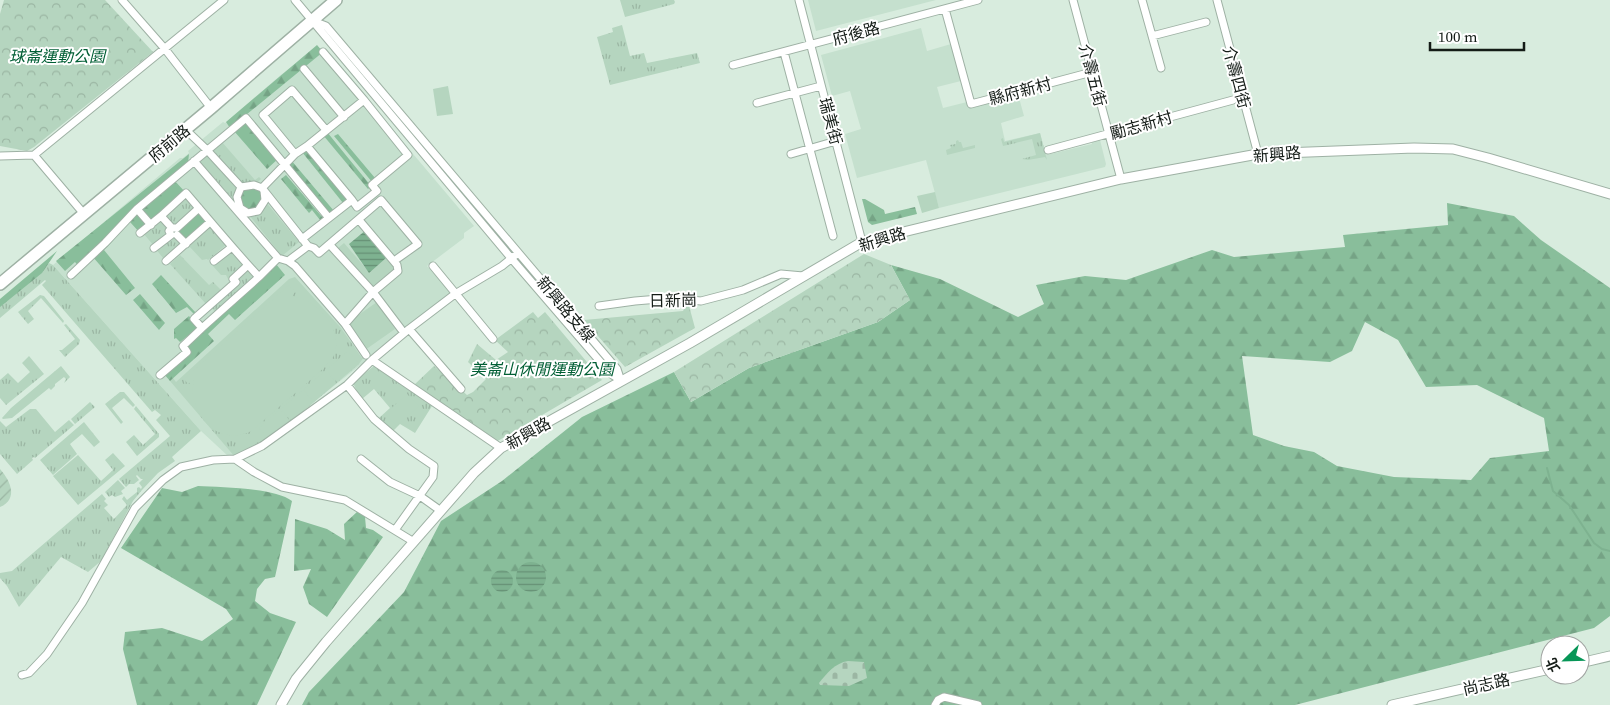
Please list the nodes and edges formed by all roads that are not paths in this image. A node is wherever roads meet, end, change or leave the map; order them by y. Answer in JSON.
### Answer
{"nodes":[{"id":1,"x":122,"y":0,"type":"edge"},
{"id":2,"x":224,"y":0,"type":"edge"},
{"id":3,"x":295,"y":0,"type":"edge"},
{"id":4,"x":336,"y":0,"type":"edge"},
{"id":5,"x":799,"y":0,"type":"edge"},
{"id":6,"x":978,"y":0,"type":"edge"},
{"id":7,"x":1073,"y":0,"type":"edge"},
{"id":8,"x":1142,"y":0,"type":"edge"},
{"id":9,"x":1217,"y":0,"type":"edge"},
{"id":10,"x":945,"y":9,"type":"junction"},
{"id":11,"x":313,"y":20,"type":"junction"},
{"id":12,"x":1206,"y":22,"type":"dead end"},
{"id":13,"x":1152,"y":36,"type":"junction"},
{"id":14,"x":810,"y":44,"type":"junction"},
{"id":15,"x":165,"y":49,"type":"junction"},
{"id":16,"x":322,"y":52,"type":"dead end"},
{"id":17,"x":784,"y":52,"type":"junction"},
{"id":18,"x":733,"y":65,"type":"dead end"},
{"id":19,"x":1161,"y":68,"type":"dead end"},
{"id":20,"x":304,"y":69,"type":"dead end"},
{"id":21,"x":1092,"y":72,"type":"junction"},
{"id":22,"x":821,"y":86,"type":"junction"},
{"id":23,"x":794,"y":93,"type":"junction"},
{"id":24,"x":364,"y":100,"type":"junction"},
{"id":25,"x":1233,"y":100,"type":"dead end"},
{"id":26,"x":757,"y":103,"type":"dead end"},
{"id":27,"x":211,"y":108,"type":"junction"},
{"id":28,"x":344,"y":116,"type":"junction"},
{"id":29,"x":184,"y":129,"type":"junction"},
{"id":30,"x":326,"y":130,"type":"junction"},
{"id":31,"x":1109,"y":134,"type":"junction"},
{"id":32,"x":836,"y":141,"type":"junction"},
{"id":33,"x":307,"y":146,"type":"junction"},
{"id":34,"x":809,"y":149,"type":"junction"},
{"id":35,"x":207,"y":150,"type":"junction"},
{"id":36,"x":1048,"y":150,"type":"dead end"},
{"id":37,"x":295,"y":154,"type":"junction"},
{"id":38,"x":791,"y":154,"type":"dead end"},
{"id":39,"x":1258,"y":154,"type":"junction"},
{"id":40,"x":0,"y":156,"type":"edge"},
{"id":41,"x":34,"y":156,"type":"junction"},
{"id":42,"x":194,"y":161,"type":"junction"},
{"id":43,"x":285,"y":165,"type":"junction"},
{"id":44,"x":1121,"y":179,"type":"junction"},
{"id":45,"x":241,"y":187,"type":"junction"},
{"id":46,"x":263,"y":189,"type":"junction"},
{"id":47,"x":1610,"y":194,"type":"edge"},
{"id":48,"x":352,"y":200,"type":"junction"},
{"id":49,"x":199,"y":208,"type":"junction"},
{"id":50,"x":137,"y":209,"type":"junction"},
{"id":51,"x":238,"y":209,"type":"junction"},
{"id":52,"x":84,"y":214,"type":"junction"},
{"id":53,"x":161,"y":216,"type":"junction"},
{"id":54,"x":329,"y":218,"type":"junction"},
{"id":55,"x":358,"y":220,"type":"junction"},
{"id":56,"x":210,"y":222,"type":"junction"},
{"id":57,"x":151,"y":225,"type":"junction"},
{"id":58,"x":174,"y":231,"type":"junction"},
{"id":59,"x":140,"y":233,"type":"dead end"},
{"id":60,"x":834,"y":236,"type":"dead end"},
{"id":61,"x":302,"y":239,"type":"junction"},
{"id":62,"x":862,"y":242,"type":"junction"},
{"id":63,"x":186,"y":244,"type":"junction"},
{"id":64,"x":330,"y":245,"type":"junction"},
{"id":65,"x":308,"y":246,"type":"junction"},
{"id":66,"x":232,"y":247,"type":"junction"},
{"id":67,"x":154,"y":248,"type":"dead end"},
{"id":68,"x":518,"y":252,"type":"junction"},
{"id":69,"x":278,"y":258,"type":"junction"},
{"id":70,"x":511,"y":258,"type":"junction"},
{"id":71,"x":166,"y":261,"type":"dead end"},
{"id":72,"x":214,"y":261,"type":"dead end"},
{"id":73,"x":288,"y":261,"type":"junction"},
{"id":74,"x":394,"y":262,"type":"junction"},
{"id":75,"x":248,"y":265,"type":"junction"},
{"id":76,"x":433,"y":266,"type":"dead end"},
{"id":77,"x":71,"y":274,"type":"dead end"},
{"id":78,"x":803,"y":276,"type":"junction"},
{"id":79,"x":260,"y":277,"type":"junction"},
{"id":80,"x":0,"y":284,"type":"edge"},
{"id":81,"x":373,"y":292,"type":"junction"},
{"id":82,"x":455,"y":294,"type":"junction"},
{"id":83,"x":208,"y":306,"type":"junction"},
{"id":84,"x":599,"y":306,"type":"dead end"},
{"id":85,"x":216,"y":316,"type":"junction"},
{"id":86,"x":345,"y":324,"type":"junction"},
{"id":87,"x":202,"y":328,"type":"junction"},
{"id":88,"x":405,"y":329,"type":"junction"},
{"id":89,"x":493,"y":339,"type":"dead end"},
{"id":90,"x":366,"y":355,"type":"dead end"},
{"id":91,"x":372,"y":360,"type":"junction"},
{"id":92,"x":160,"y":375,"type":"dead end"},
{"id":93,"x":621,"y":381,"type":"junction"},
{"id":94,"x":347,"y":385,"type":"junction"},
{"id":95,"x":461,"y":389,"type":"dead end"},
{"id":96,"x":501,"y":448,"type":"junction"},
{"id":97,"x":235,"y":459,"type":"junction"},
{"id":98,"x":361,"y":459,"type":"dead end"},
{"id":99,"x":420,"y":496,"type":"junction"},
{"id":100,"x":441,"y":511,"type":"junction"},
{"id":101,"x":395,"y":530,"type":"junction"},
{"id":102,"x":414,"y":542,"type":"junction"},
{"id":103,"x":1610,"y":656,"type":"edge"},
{"id":104,"x":1590,"y":661,"type":"edge"},
{"id":105,"x":1540,"y":671,"type":"edge"},
{"id":106,"x":22,"y":675,"type":"dead end"},
{"id":107,"x":281,"y":705,"type":"edge"},
{"id":108,"x":935,"y":705,"type":"edge"},
{"id":109,"x":978,"y":705,"type":"edge"},
{"id":110,"x":1392,"y":705,"type":"edge"}],
"edges":[{"from":1,"to":15,"type":"street"},
{"from":2,"to":15,"type":"street"},
{"from":3,"to":11,"type":"street"},
{"from":4,"to":11,"type":"main road","name":"府前路"},
{"from":5,"to":14,"type":"street","name":"瑞美街"},
{"from":6,"to":10,"type":"street","name":"府後路"},
{"from":7,"to":21,"type":"street","name":"介壽五街"},
{"from":8,"to":13,"type":"street"},
{"from":9,"to":39,"type":"street","name":"介壽四街"},
{"from":10,"to":14,"type":"street","name":"府後路"},
{"from":10,"to":21,"type":"street","name":"縣府新村"},
{"from":11,"to":27,"type":"main road","name":"府前路"},
{"from":11,"to":68,"type":"street","name":"新興路支線"},
{"from":11,"to":70,"type":"street","name":"新興路支線"},
{"from":12,"to":13,"type":"street"},
{"from":13,"to":19,"type":"street"},
{"from":14,"to":17,"type":"street","name":"府後路"},
{"from":14,"to":22,"type":"street","name":"瑞美街"},
{"from":15,"to":27,"type":"street"},
{"from":15,"to":41,"type":"street"},
{"from":16,"to":24,"type":"street"},
{"from":17,"to":18,"type":"street","name":"府後路"},
{"from":17,"to":23,"type":"street"},
{"from":20,"to":28,"type":"street"},
{"from":21,"to":31,"type":"street","name":"介壽五街"},
{"from":22,"to":23,"type":"street"},
{"from":22,"to":32,"type":"street","name":"瑞美街"},
{"from":23,"to":26,"type":"street"},
{"from":23,"to":34,"type":"street"},
{"from":24,"to":28,"type":"street"},
{"from":24,"to":48,"type":"street"},
{"from":25,"to":31,"type":"street","name":"勵志新村"},
{"from":27,"to":29,"type":"main road","name":"府前路"},
{"from":28,"to":30,"type":"street"},
{"from":29,"to":35,"type":"street"},
{"from":29,"to":52,"type":"main road","name":"府前路"},
{"from":30,"to":33,"type":"street"},
{"from":30,"to":37,"type":"street"},
{"from":31,"to":36,"type":"street","name":"勵志新村"},
{"from":31,"to":44,"type":"street","name":"介壽五街"},
{"from":32,"to":34,"type":"street"},
{"from":32,"to":62,"type":"street","name":"瑞美街"},
{"from":33,"to":37,"type":"street"},
{"from":33,"to":48,"type":"street"},
{"from":34,"to":38,"type":"street"},
{"from":34,"to":60,"type":"street"},
{"from":35,"to":42,"type":"street"},
{"from":35,"to":43,"type":"street"},
{"from":35,"to":45,"type":"street"},
{"from":37,"to":43,"type":"street"},
{"from":39,"to":44,"type":"street","name":"新興路"},
{"from":39,"to":47,"type":"street","name":"新興路"},
{"from":40,"to":41,"type":"street"},
{"from":41,"to":52,"type":"street"},
{"from":42,"to":50,"type":"street"},
{"from":42,"to":51,"type":"street"},
{"from":43,"to":46,"type":"street"},
{"from":43,"to":54,"type":"street"},
{"from":44,"to":62,"type":"street","name":"新興路"},
{"from":45,"to":46,"type":"street"},
{"from":45,"to":51,"type":"street"},
{"from":46,"to":51,"type":"street"},
{"from":46,"to":61,"type":"street"},
{"from":48,"to":54,"type":"street"},
{"from":49,"to":53,"type":"street"},
{"from":49,"to":56,"type":"street"},
{"from":49,"to":58,"type":"street"},
{"from":50,"to":57,"type":"street"},
{"from":50,"to":77,"type":"street"},
{"from":51,"to":69,"type":"street"},
{"from":52,"to":80,"type":"main road","name":"府前路"},
{"from":53,"to":57,"type":"street"},
{"from":53,"to":58,"type":"street"},
{"from":54,"to":61,"type":"street"},
{"from":55,"to":64,"type":"street"},
{"from":55,"to":74,"type":"street"},
{"from":55,"to":74,"type":"street"},
{"from":56,"to":63,"type":"street"},
{"from":56,"to":66,"type":"street"},
{"from":57,"to":59,"type":"street"},
{"from":58,"to":63,"type":"street"},
{"from":58,"to":67,"type":"street"},
{"from":61,"to":65,"type":"street"},
{"from":62,"to":78,"type":"street","name":"新興路"},
{"from":63,"to":71,"type":"street"},
{"from":64,"to":65,"type":"street"},
{"from":64,"to":81,"type":"street"},
{"from":65,"to":73,"type":"street"},
{"from":66,"to":72,"type":"street"},
{"from":66,"to":75,"type":"street"},
{"from":68,"to":70,"type":"street"},
{"from":68,"to":93,"type":"street","name":"新興路支線"},
{"from":69,"to":73,"type":"street"},
{"from":69,"to":79,"type":"street"},
{"from":70,"to":82,"type":"street"},
{"from":70,"to":93,"type":"street","name":"新興路支線"},
{"from":73,"to":86,"type":"street"},
{"from":74,"to":81,"type":"street"},
{"from":75,"to":79,"type":"street"},
{"from":75,"to":83,"type":"street"},
{"from":76,"to":82,"type":"street"},
{"from":78,"to":84,"type":"street","name":"日新崗"},
{"from":78,"to":93,"type":"street","name":"新興路"},
{"from":79,"to":85,"type":"street"},
{"from":81,"to":86,"type":"street"},
{"from":81,"to":88,"type":"street"},
{"from":82,"to":88,"type":"street"},
{"from":82,"to":89,"type":"street"},
{"from":83,"to":85,"type":"street"},
{"from":83,"to":87,"type":"street"},
{"from":85,"to":87,"type":"street"},
{"from":86,"to":90,"type":"street"},
{"from":87,"to":92,"type":"street"},
{"from":88,"to":91,"type":"street"},
{"from":88,"to":95,"type":"street"},
{"from":91,"to":94,"type":"street"},
{"from":91,"to":96,"type":"street"},
{"from":93,"to":96,"type":"street","name":"新興路"},
{"from":94,"to":97,"type":"street"},
{"from":94,"to":99,"type":"street"},
{"from":96,"to":100,"type":"street","name":"新興路"},
{"from":97,"to":101,"type":"street"},
{"from":97,"to":106,"type":"street"},
{"from":98,"to":99,"type":"street"},
{"from":99,"to":100,"type":"street"},
{"from":99,"to":101,"type":"street"},
{"from":100,"to":102,"type":"street","name":"新興路"},
{"from":101,"to":102,"type":"street"},
{"from":102,"to":107,"type":"street","name":"新興路"},
{"from":103,"to":104,"type":"street"},
{"from":105,"to":110,"type":"street","name":"尚志路"},
{"from":108,"to":109,"type":"street"}]}
